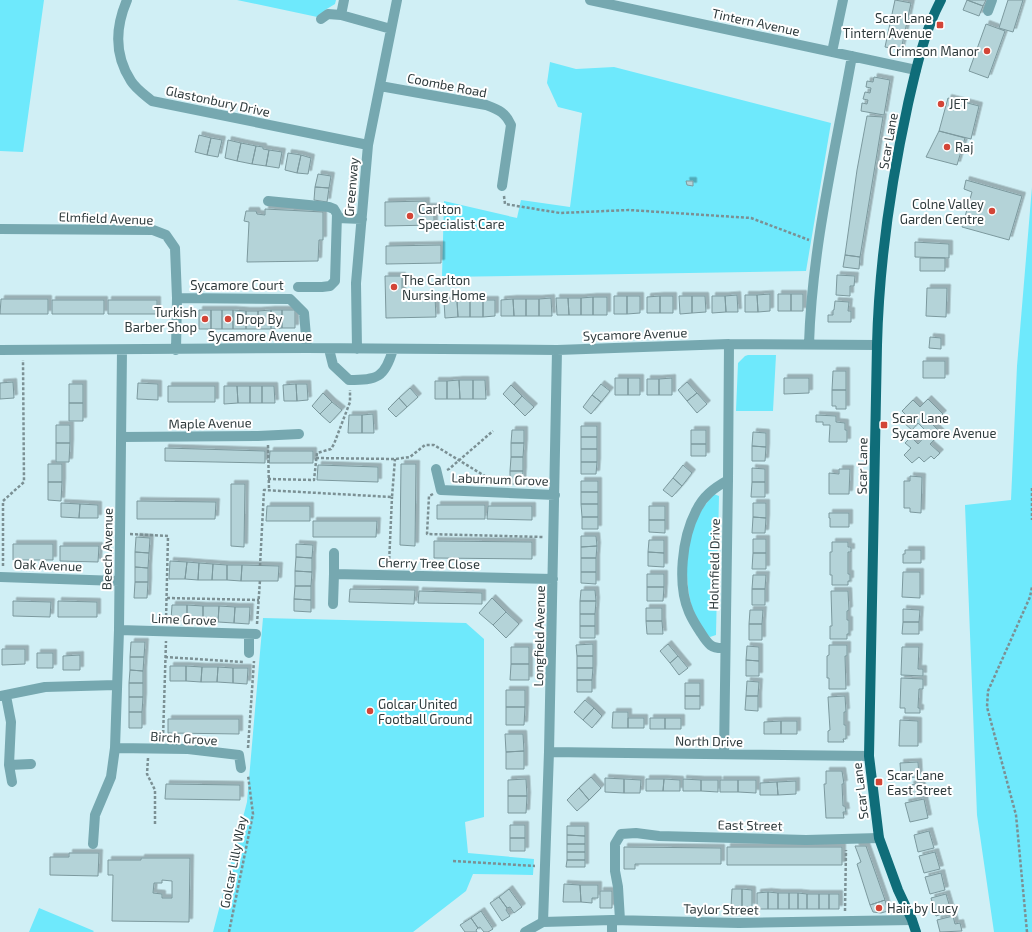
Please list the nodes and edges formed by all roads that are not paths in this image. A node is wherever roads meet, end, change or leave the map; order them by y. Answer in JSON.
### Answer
{"nodes":[{"id":1,"x":127,"y":0,"type":"edge"},
{"id":2,"x":344,"y":0,"type":"edge"},
{"id":3,"x":397,"y":0,"type":"edge"},
{"id":4,"x":590,"y":0,"type":"edge"},
{"id":5,"x":843,"y":0,"type":"edge"},
{"id":6,"x":942,"y":0,"type":"edge"},
{"id":7,"x":992,"y":0,"type":"edge"},
{"id":8,"x":988,"y":11,"type":"dead end"},
{"id":9,"x":341,"y":15,"type":"junction"},
{"id":10,"x":320,"y":20,"type":"dead end"},
{"id":11,"x":391,"y":29,"type":"junction"},
{"id":12,"x":832,"y":52,"type":"junction"},
{"id":13,"x":852,"y":56,"type":"junction"},
{"id":14,"x":916,"y":70,"type":"junction"},
{"id":15,"x":380,"y":86,"type":"junction"},
{"id":16,"x":368,"y":145,"type":"junction"},
{"id":17,"x":502,"y":186,"type":"road end"},
{"id":18,"x":268,"y":201,"type":"dead end"},
{"id":19,"x":337,"y":218,"type":"junction"},
{"id":20,"x":362,"y":218,"type":"junction"},
{"id":21,"x":0,"y":229,"type":"edge"},
{"id":22,"x":298,"y":287,"type":"dead end"},
{"id":23,"x":177,"y":298,"type":"junction"},
{"id":24,"x":729,"y":344,"type":"junction"},
{"id":25,"x":808,"y":344,"type":"junction"},
{"id":26,"x":877,"y":345,"type":"junction"},
{"id":27,"x":307,"y":348,"type":"junction"},
{"id":28,"x":328,"y":349,"type":"junction"},
{"id":29,"x":357,"y":349,"type":"junction"},
{"id":30,"x":393,"y":349,"type":"junction"},
{"id":31,"x":0,"y":350,"type":"edge"},
{"id":32,"x":122,"y":350,"type":"junction"},
{"id":33,"x":176,"y":350,"type":"junction"},
{"id":34,"x":557,"y":350,"type":"junction"},
{"id":35,"x":299,"y":434,"type":"dead end"},
{"id":36,"x":121,"y":437,"type":"junction"},
{"id":37,"x":436,"y":470,"type":"road end"},
{"id":38,"x":728,"y":480,"type":"junction"},
{"id":39,"x":554,"y":495,"type":"junction"},
{"id":40,"x":334,"y":553,"type":"dead end"},
{"id":41,"x":334,"y":574,"type":"junction"},
{"id":42,"x":1,"y":577,"type":"edge"},
{"id":43,"x":553,"y":578,"type":"junction"},
{"id":44,"x":119,"y":581,"type":"junction"},
{"id":45,"x":333,"y":604,"type":"dead end"},
{"id":46,"x":119,"y":630,"type":"junction"},
{"id":47,"x":725,"y":648,"type":"junction"},
{"id":48,"x":252,"y":654,"type":"road end"},
{"id":49,"x":116,"y":685,"type":"junction"},
{"id":50,"x":3,"y":696,"type":"edge"},
{"id":51,"x":115,"y":748,"type":"junction"},
{"id":52,"x":549,"y":752,"type":"junction"},
{"id":53,"x":724,"y":754,"type":"junction"},
{"id":54,"x":869,"y":756,"type":"junction"},
{"id":55,"x":31,"y":764,"type":"dead end"},
{"id":56,"x":9,"y":765,"type":"junction"},
{"id":57,"x":244,"y":771,"type":"road end"},
{"id":58,"x":12,"y":782,"type":"dead end"},
{"id":59,"x":879,"y":838,"type":"junction"},
{"id":60,"x":92,"y":844,"type":"dead end"},
{"id":61,"x":616,"y":920,"type":"junction"},
{"id":62,"x":912,"y":920,"type":"junction"},
{"id":63,"x":543,"y":922,"type":"junction"},
{"id":64,"x":739,"y":928,"type":"edge"},
{"id":65,"x":528,"y":930,"type":"edge"},
{"id":66,"x":612,"y":932,"type":"edge"},
{"id":67,"x":916,"y":932,"type":"edge"}],
"edges":[{"from":1,"to":16,"type":"street","name":"Glastonbury Drive"},
{"from":2,"to":9,"type":"street"},
{"from":3,"to":11,"type":"street","name":"Greenway"},
{"from":4,"to":12,"type":"street","name":"Tintern Avenue"},
{"from":5,"to":12,"type":"street"},
{"from":6,"to":14,"type":"main road","name":"Scar Lane"},
{"from":7,"to":8,"type":"street"},
{"from":9,"to":10,"type":"street"},
{"from":9,"to":11,"type":"street"},
{"from":11,"to":15,"type":"street","name":"Greenway"},
{"from":12,"to":13,"type":"street","name":"Tintern Avenue"},
{"from":13,"to":14,"type":"street","name":"Tintern Avenue"},
{"from":13,"to":25,"type":"street"},
{"from":14,"to":26,"type":"main road","name":"Scar Lane"},
{"from":15,"to":16,"type":"street","name":"Greenway"},
{"from":15,"to":17,"type":"street","name":"Coombe Road"},
{"from":16,"to":20,"type":"street","name":"Greenway"},
{"from":18,"to":19,"type":"street"},
{"from":19,"to":20,"type":"street"},
{"from":19,"to":22,"type":"street"},
{"from":20,"to":29,"type":"street","name":"Greenway"},
{"from":21,"to":23,"type":"street","name":"Elmfield Avenue"},
{"from":23,"to":27,"type":"street","name":"Sycamore Court"},
{"from":23,"to":33,"type":"street","name":"Elmfield Avenue"},
{"from":24,"to":25,"type":"street","name":"Sycamore Avenue"},
{"from":24,"to":34,"type":"street","name":"Sycamore Avenue"},
{"from":24,"to":38,"type":"street","name":"Holmfield Drive"},
{"from":25,"to":26,"type":"street","name":"Sycamore Avenue"},
{"from":26,"to":54,"type":"main road","name":"Scar Lane"},
{"from":27,"to":28,"type":"street","name":"Sycamore Avenue"},
{"from":27,"to":33,"type":"street","name":"Sycamore Avenue"},
{"from":28,"to":29,"type":"street","name":"Sycamore Avenue"},
{"from":28,"to":30,"type":"street","name":"Sycamore Avenue"},
{"from":29,"to":30,"type":"street","name":"Sycamore Avenue"},
{"from":30,"to":34,"type":"street","name":"Sycamore Avenue"},
{"from":31,"to":32,"type":"street","name":"Sycamore Avenue"},
{"from":32,"to":33,"type":"street","name":"Sycamore Avenue"},
{"from":32,"to":36,"type":"street","name":"Beech Avenue"},
{"from":34,"to":39,"type":"street","name":"Longfield Avenue"},
{"from":35,"to":36,"type":"street","name":"Maple Avenue"},
{"from":36,"to":44,"type":"street","name":"Beech Avenue"},
{"from":37,"to":39,"type":"street","name":"Laburnum Grove"},
{"from":38,"to":47,"type":"street","name":"Holmfield Drive"},
{"from":38,"to":47,"type":"street","name":"Holmfield Drive"},
{"from":39,"to":43,"type":"street","name":"Longfield Avenue"},
{"from":40,"to":41,"type":"street"},
{"from":41,"to":43,"type":"street","name":"Cherry Tree Close"},
{"from":41,"to":45,"type":"street"},
{"from":42,"to":44,"type":"street","name":"Oak Avenue"},
{"from":43,"to":52,"type":"street","name":"Longfield Avenue"},
{"from":44,"to":46,"type":"street","name":"Beech Avenue"},
{"from":46,"to":48,"type":"street","name":"Lime Grove"},
{"from":46,"to":49,"type":"street","name":"Beech Avenue"},
{"from":47,"to":53,"type":"street","name":"Holmfield Drive"},
{"from":49,"to":50,"type":"street"},
{"from":49,"to":51,"type":"street","name":"Beech Avenue"},
{"from":50,"to":56,"type":"street"},
{"from":51,"to":57,"type":"street","name":"Birch Grove"},
{"from":51,"to":60,"type":"street","name":"Beech Avenue"},
{"from":52,"to":53,"type":"street","name":"North Drive"},
{"from":52,"to":63,"type":"street","name":"Longfield Avenue"},
{"from":53,"to":54,"type":"street","name":"North Drive"},
{"from":54,"to":59,"type":"main road","name":"Scar Lane"},
{"from":55,"to":56,"type":"street"},
{"from":56,"to":58,"type":"street"},
{"from":59,"to":61,"type":"street","name":"East Street"},
{"from":59,"to":62,"type":"main road","name":"Scar Lane"},
{"from":61,"to":63,"type":"street","name":"Taylor Street"},
{"from":61,"to":64,"type":"street","name":"Taylor Street"},
{"from":61,"to":66,"type":"street"},
{"from":62,"to":64,"type":"street","name":"Taylor Street"},
{"from":62,"to":67,"type":"main road","name":"Scar Lane"},
{"from":63,"to":65,"type":"street","name":"Taylor Street"}]}
